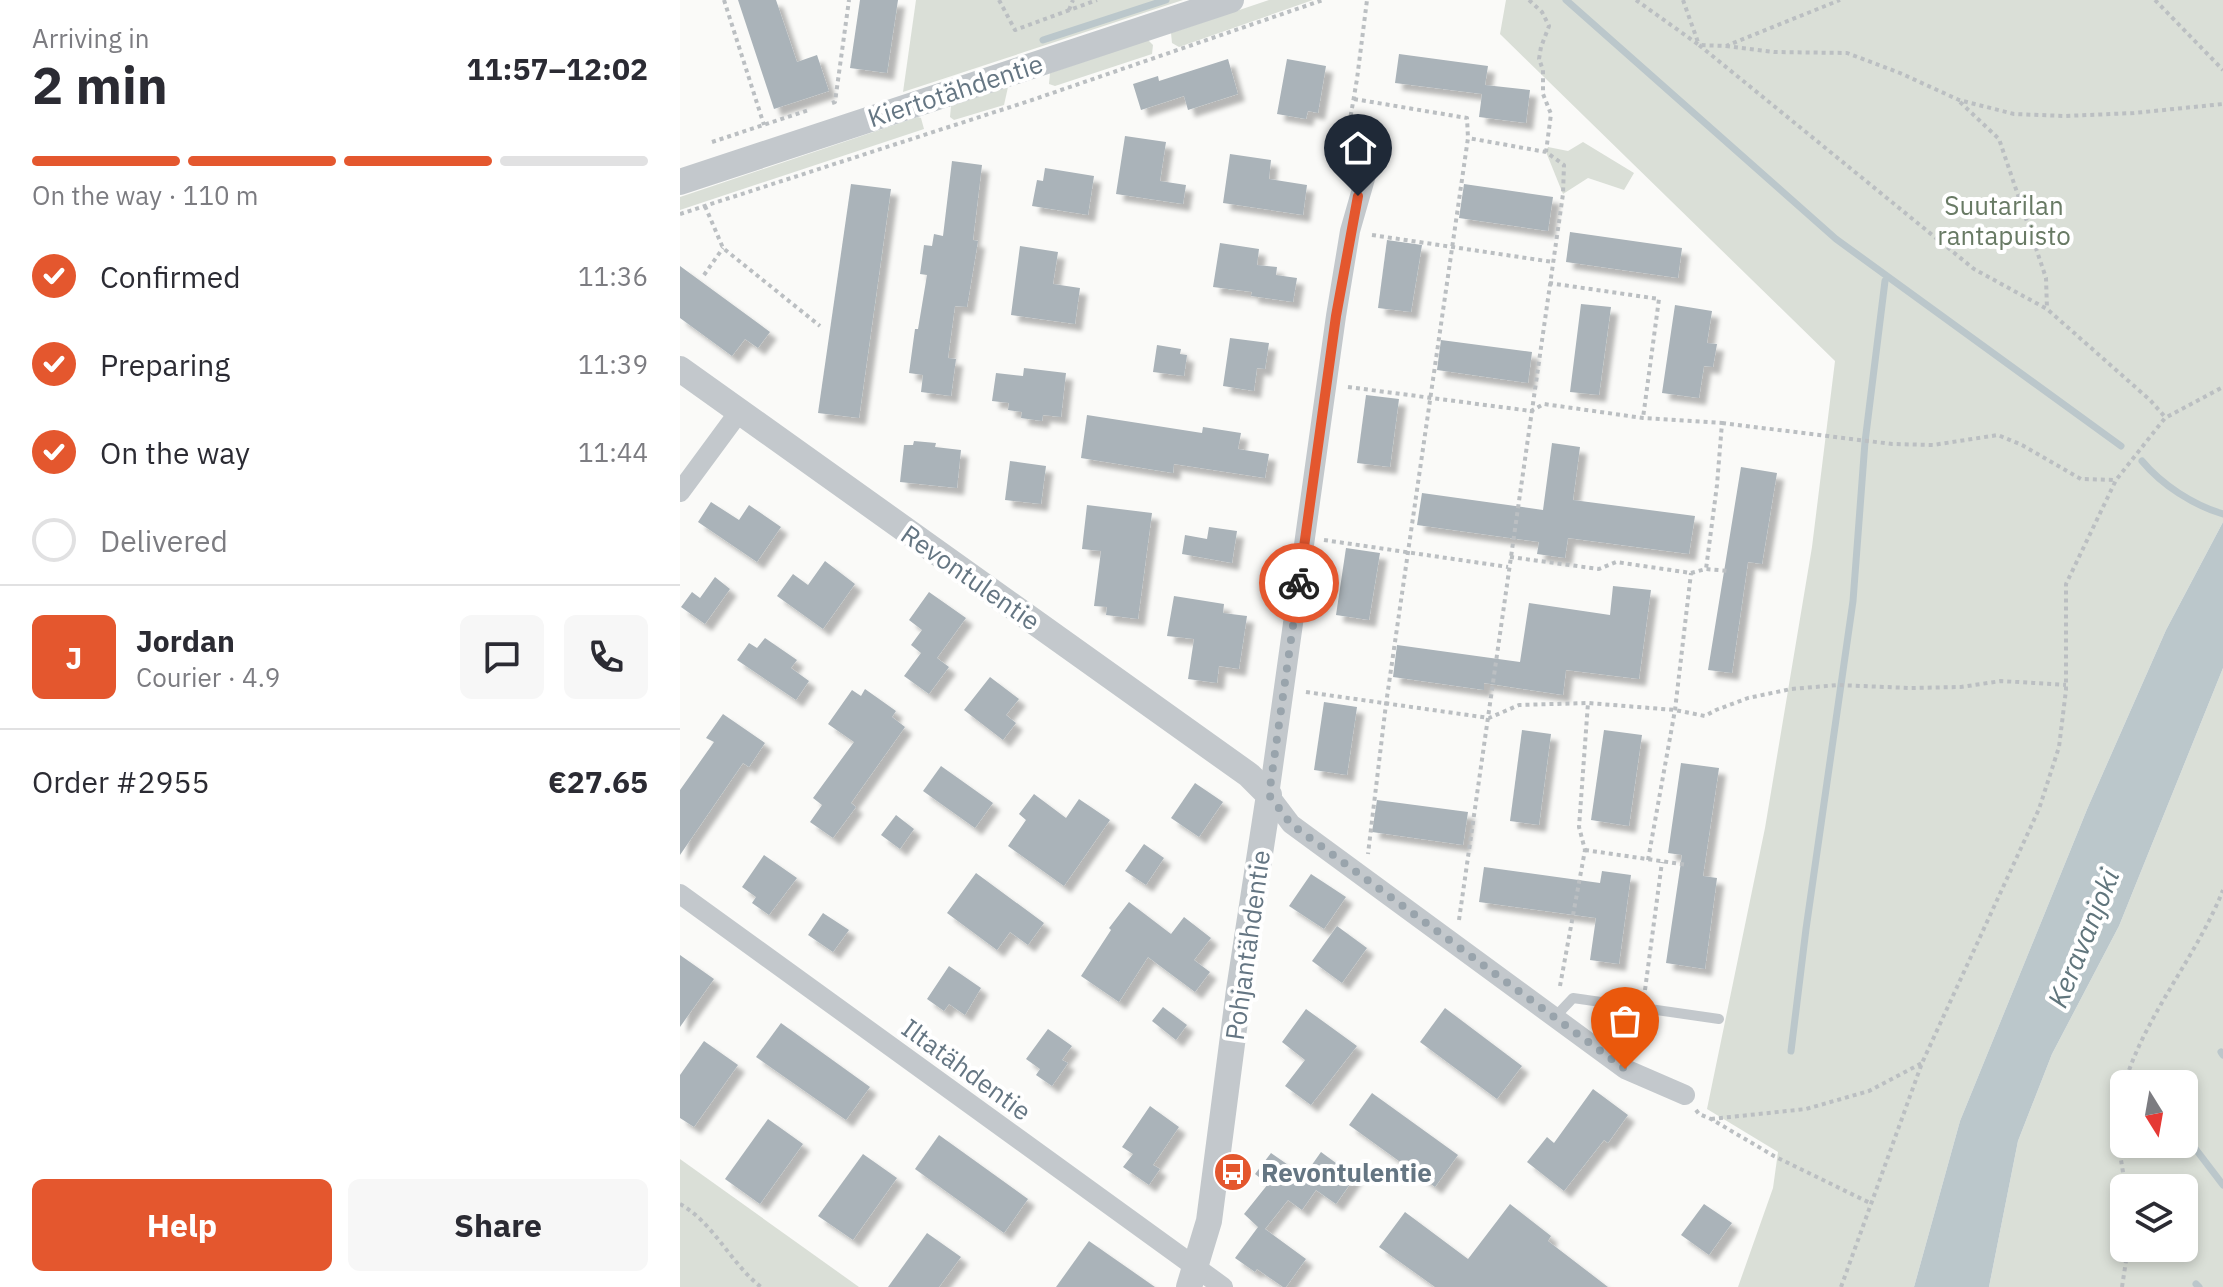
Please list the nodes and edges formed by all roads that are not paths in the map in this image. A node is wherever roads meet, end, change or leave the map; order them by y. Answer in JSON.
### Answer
{"nodes":[{"id":1,"x":1231,"y":0,"type":"edge"},
{"id":2,"x":1366,"y":175,"type":"dead end"},
{"id":3,"x":680,"y":182,"type":"edge"},
{"id":4,"x":680,"y":369,"type":"edge"},
{"id":5,"x":739,"y":412,"type":"junction"},
{"id":6,"x":680,"y":492,"type":"edge"},
{"id":7,"x":1269,"y":795,"type":"junction"},
{"id":8,"x":680,"y":894,"type":"edge"},
{"id":9,"x":1557,"y":1007,"type":"junction"},
{"id":10,"x":1719,"y":1019,"type":"dead end"},
{"id":11,"x":1685,"y":1095,"type":"road end"},
{"id":12,"x":1193,"y":1277,"type":"edge"},
{"id":13,"x":1223,"y":1287,"type":"edge"}],
"edges":[{"from":1,"to":3,"type":"street","name":"Kiertotähdentie"},
{"from":2,"to":7,"type":"street","name":"Pohjantähdentie"},
{"from":4,"to":5,"type":"street","name":"Revontulentie"},
{"from":5,"to":6,"type":"street"},
{"from":5,"to":7,"type":"street","name":"Revontulentie"},
{"from":7,"to":9,"type":"street","name":"Revontulentie"},
{"from":7,"to":12,"type":"street","name":"Pohjantähdentie"},
{"from":8,"to":12,"type":"street","name":"Iltatähdentie"},
{"from":9,"to":10,"type":"lane"},
{"from":9,"to":11,"type":"street","name":"Revontulentie"},
{"from":12,"to":13,"type":"street","name":"Iltatähdentie"}]}
